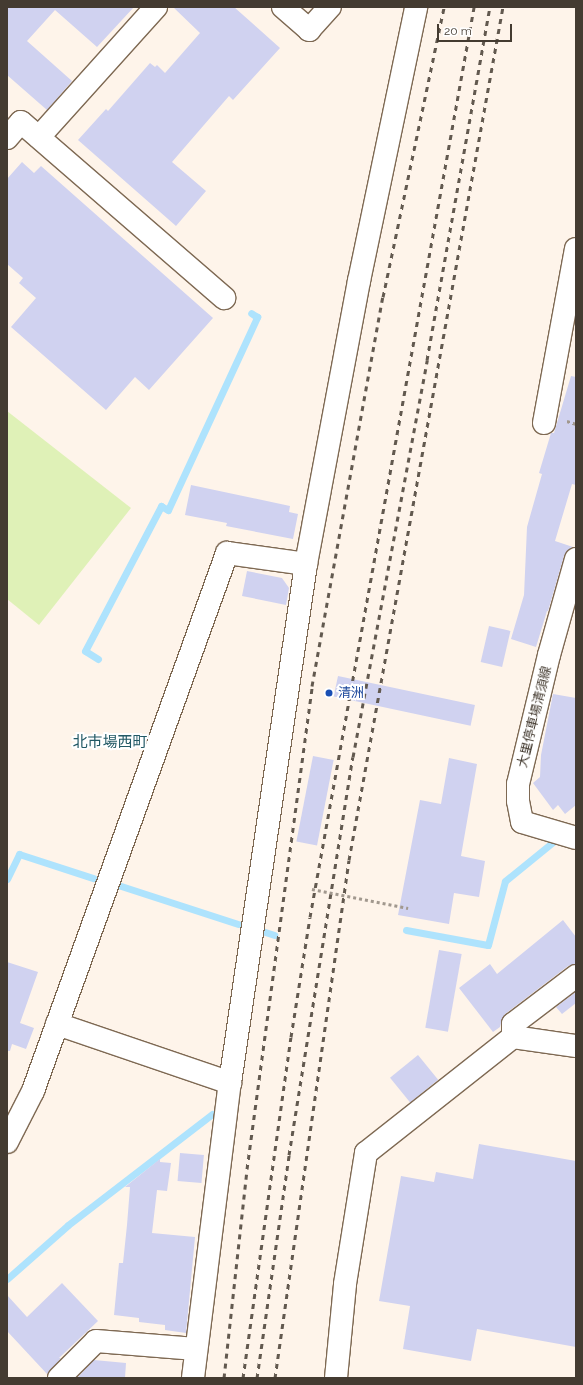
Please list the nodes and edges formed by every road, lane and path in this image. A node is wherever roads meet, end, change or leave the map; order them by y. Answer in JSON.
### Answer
{"nodes":[{"id":1,"x":283,"y":7,"type":"edge"},
{"id":2,"x":330,"y":7,"type":"edge"},
{"id":3,"x":416,"y":7,"type":"edge"},
{"id":4,"x":145,"y":11,"type":"edge"},
{"id":5,"x":39,"y":137,"type":"junction"},
{"id":6,"x":7,"y":138,"type":"edge"},
{"id":7,"x":576,"y":249,"type":"edge"},
{"id":8,"x":224,"y":298,"type":"dead end"},
{"id":9,"x":544,"y":423,"type":"dead end"},
{"id":10,"x":576,"y":559,"type":"edge"},
{"id":11,"x":306,"y":564,"type":"junction"},
{"id":12,"x":576,"y":838,"type":"edge"},
{"id":13,"x":312,"y":889,"type":"dead end"},
{"id":14,"x":408,"y":908,"type":"dead end"},
{"id":15,"x":576,"y":976,"type":"edge"},
{"id":16,"x":57,"y":1024,"type":"junction"},
{"id":17,"x":513,"y":1037,"type":"junction"},
{"id":18,"x":576,"y":1046,"type":"edge"},
{"id":19,"x":230,"y":1083,"type":"junction"},
{"id":20,"x":7,"y":1142,"type":"edge"},
{"id":21,"x":196,"y":1348,"type":"junction"},
{"id":22,"x":59,"y":1378,"type":"edge"},
{"id":23,"x":193,"y":1378,"type":"edge"},
{"id":24,"x":336,"y":1378,"type":"edge"}],
"edges":[{"from":1,"to":2,"type":"street"},
{"from":3,"to":11,"type":"street"},
{"from":4,"to":5,"type":"street"},
{"from":5,"to":6,"type":"street"},
{"from":5,"to":8,"type":"street"},
{"from":7,"to":9,"type":"street"},
{"from":10,"to":12,"type":"street","name":"大里停車場清須線"},
{"from":11,"to":16,"type":"street"},
{"from":11,"to":19,"type":"street"},
{"from":13,"to":14,"type":"path","bridge":true},
{"from":15,"to":17,"type":"street"},
{"from":16,"to":19,"type":"street"},
{"from":16,"to":20,"type":"street"},
{"from":17,"to":18,"type":"street"},
{"from":17,"to":24,"type":"street"},
{"from":19,"to":21,"type":"street"},
{"from":21,"to":22,"type":"street"},
{"from":21,"to":23,"type":"street"}]}
